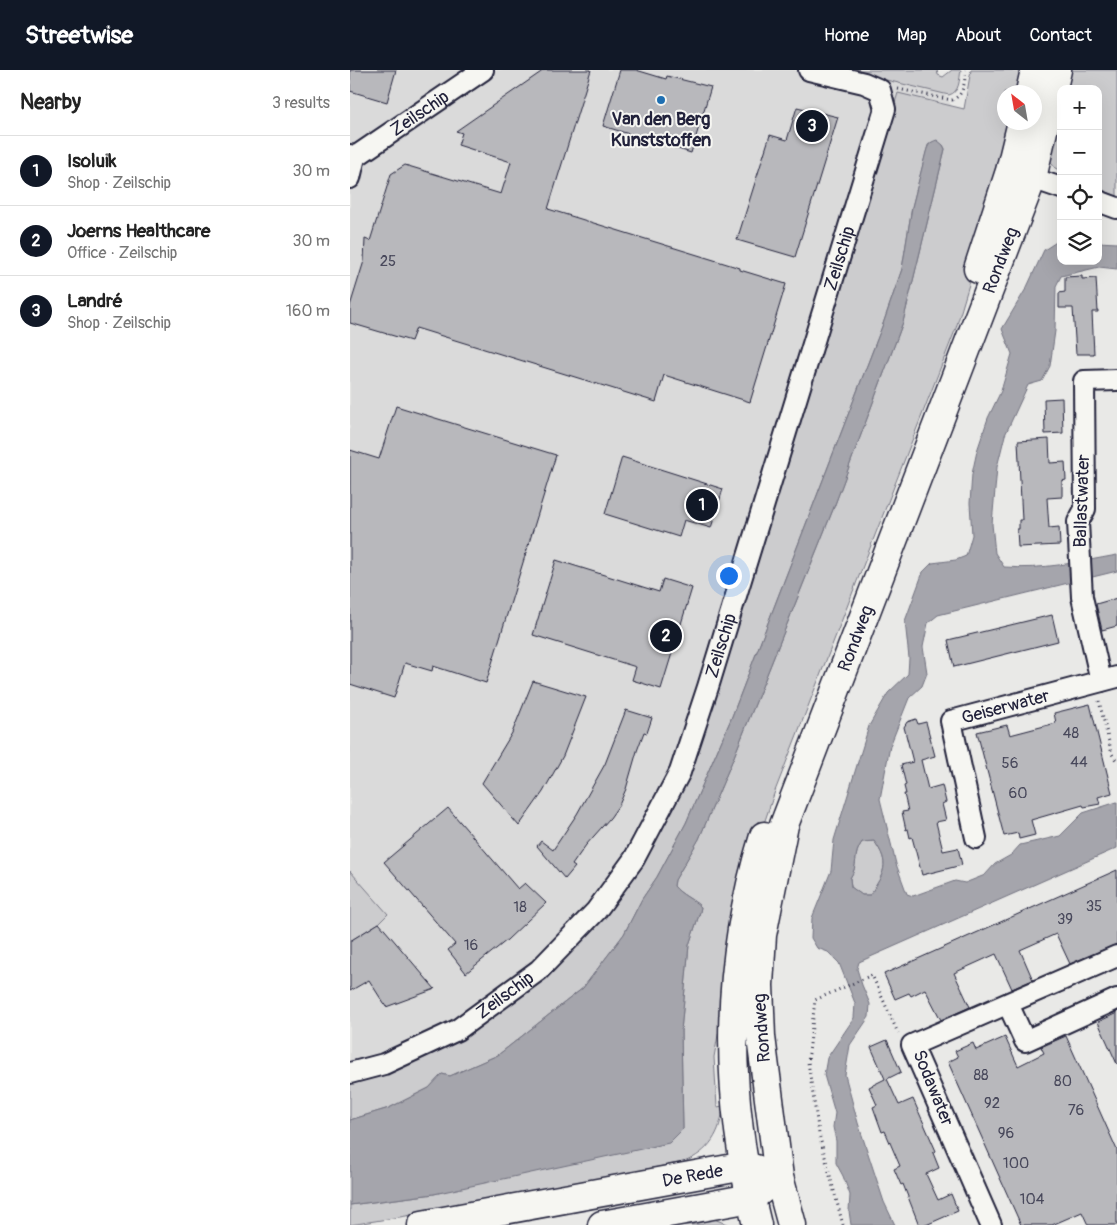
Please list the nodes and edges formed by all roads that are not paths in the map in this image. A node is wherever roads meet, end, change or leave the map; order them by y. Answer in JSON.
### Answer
{"nodes":[{"id":1,"x":484,"y":70,"type":"edge"},
{"id":2,"x":809,"y":70,"type":"edge"},
{"id":3,"x":1035,"y":70,"type":"edge"},
{"id":4,"x":1057,"y":70,"type":"edge"},
{"id":5,"x":1032,"y":85,"type":"edge"},
{"id":6,"x":1022,"y":130,"type":"edge"},
{"id":7,"x":353,"y":156,"type":"edge"},
{"id":8,"x":1021,"y":174,"type":"junction"},
{"id":9,"x":350,"y":178,"type":"edge"},
{"id":10,"x":1057,"y":187,"type":"edge"},
{"id":11,"x":1102,"y":202,"type":"edge"},
{"id":12,"x":1117,"y":208,"type":"edge"},
{"id":13,"x":1117,"y":380,"type":"edge"},
{"id":14,"x":1104,"y":681,"type":"edge"},
{"id":15,"x":976,"y":838,"type":"dead end"},
{"id":16,"x":1117,"y":956,"type":"edge"},
{"id":17,"x":1117,"y":999,"type":"edge"},
{"id":18,"x":1008,"y":1004,"type":"junction"},
{"id":19,"x":350,"y":1073,"type":"edge"},
{"id":20,"x":744,"y":1166,"type":"junction"},
{"id":21,"x":779,"y":1176,"type":"junction"},
{"id":22,"x":751,"y":1198,"type":"junction"},
{"id":23,"x":422,"y":1225,"type":"edge"},
{"id":24,"x":602,"y":1225,"type":"edge"},
{"id":25,"x":757,"y":1225,"type":"edge"},
{"id":26,"x":792,"y":1225,"type":"edge"},
{"id":27,"x":991,"y":1225,"type":"edge"}],
"edges":[{"from":1,"to":7,"type":"street","name":"Zeilschip"},
{"from":2,"to":19,"type":"street","name":"Zeilschip"},
{"from":3,"to":5,"type":"main road"},
{"from":4,"to":8,"type":"main road","name":"Rondweg"},
{"from":6,"to":8,"type":"main road","name":"Rondweg"},
{"from":7,"to":9,"type":"street"},
{"from":8,"to":10,"type":"street"},
{"from":8,"to":20,"type":"main road","name":"Rondweg"},
{"from":8,"to":21,"type":"main road","name":"Rondweg"},
{"from":11,"to":12,"type":"street"},
{"from":13,"to":14,"type":"street","name":"Ballastwater"},
{"from":14,"to":15,"type":"street","name":"Geiserwater"},
{"from":16,"to":18,"type":"street","name":"Sodawater"},
{"from":17,"to":18,"type":"street"},
{"from":18,"to":27,"type":"street","name":"Sodawater"},
{"from":20,"to":21,"type":"main road","name":"De Rede"},
{"from":20,"to":22,"type":"main road","name":"Rondweg"},
{"from":20,"to":23,"type":"main road","name":"De Rede"},
{"from":21,"to":22,"type":"main road","name":"De Rede"},
{"from":21,"to":26,"type":"main road","name":"Rondweg"},
{"from":22,"to":24,"type":"main road","name":"De Rede"},
{"from":22,"to":25,"type":"main road","name":"Rondweg"}]}
